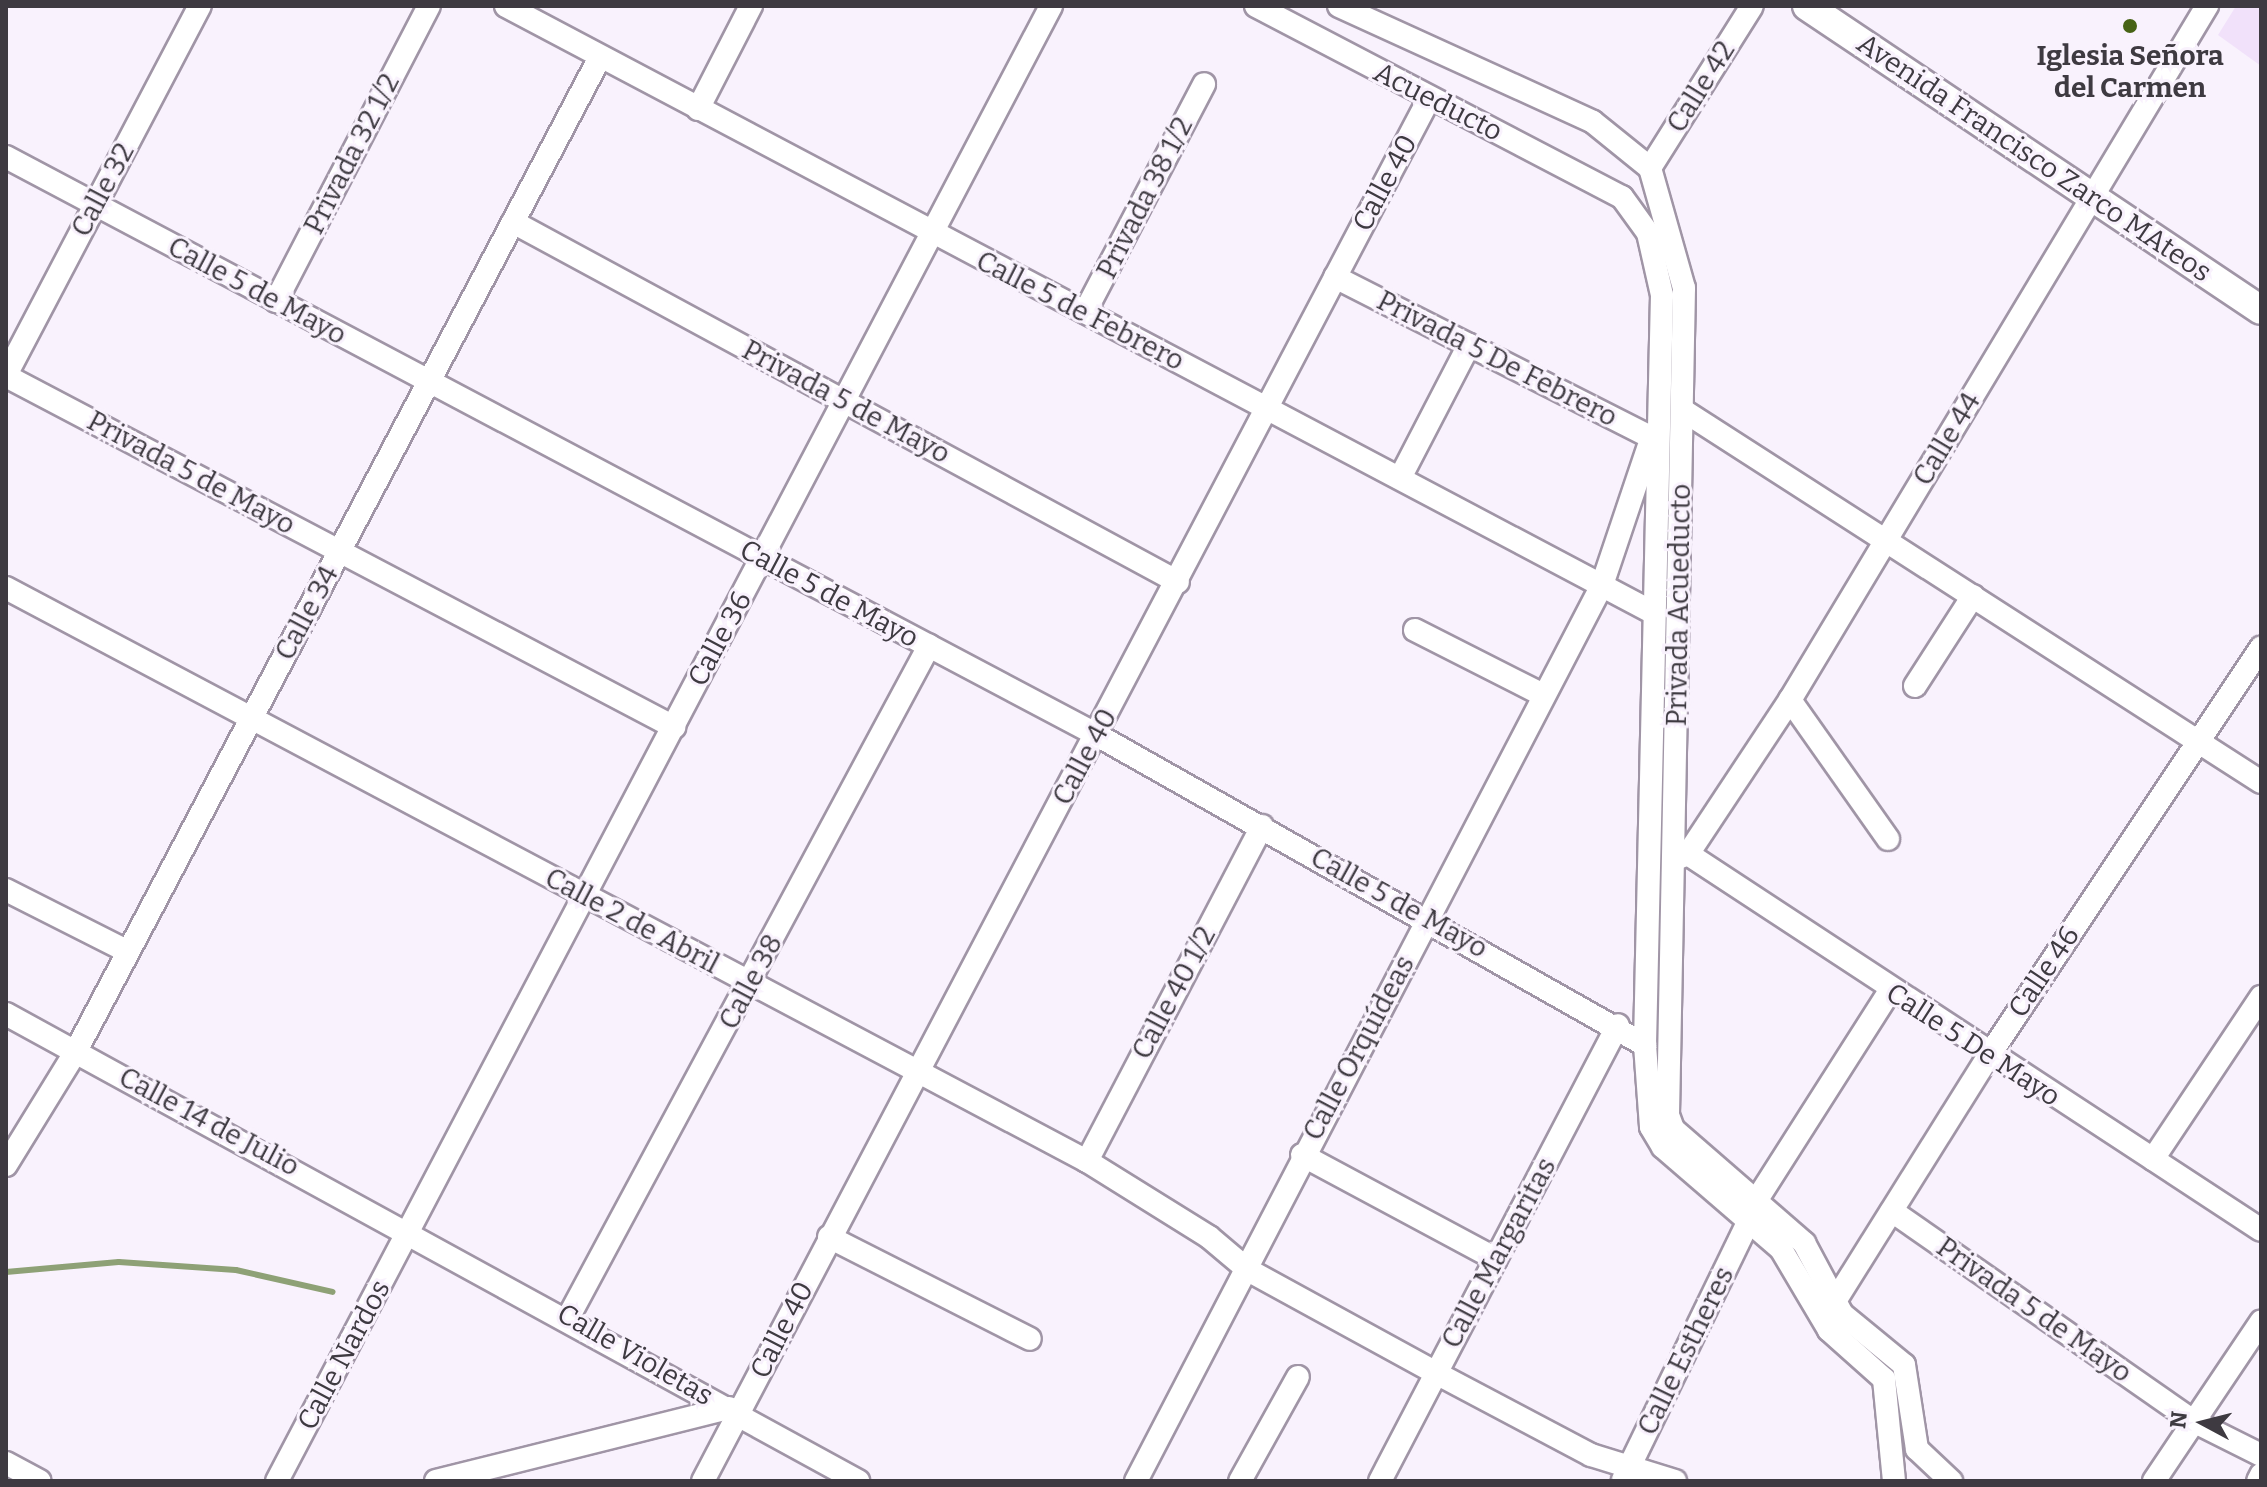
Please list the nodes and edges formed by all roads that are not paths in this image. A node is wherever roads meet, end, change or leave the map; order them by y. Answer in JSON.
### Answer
{"nodes":[{"id":1,"x":200,"y":6,"type":"edge"},
{"id":2,"x":429,"y":6,"type":"edge"},
{"id":3,"x":506,"y":6,"type":"edge"},
{"id":4,"x":751,"y":6,"type":"edge"},
{"id":5,"x":1051,"y":6,"type":"edge"},
{"id":6,"x":1256,"y":6,"type":"edge"},
{"id":7,"x":1339,"y":6,"type":"edge"},
{"id":8,"x":1752,"y":6,"type":"edge"},
{"id":9,"x":1807,"y":6,"type":"edge"},
{"id":10,"x":2207,"y":6,"type":"edge"},
{"id":11,"x":600,"y":57,"type":"junction"},
{"id":12,"x":1204,"y":84,"type":"dead end"},
{"id":13,"x":1429,"y":99,"type":"junction"},
{"id":14,"x":698,"y":109,"type":"junction"},
{"id":15,"x":6,"y":157,"type":"edge"},
{"id":16,"x":1650,"y":168,"type":"junction"},
{"id":17,"x":1622,"y":197,"type":"joint"},
{"id":18,"x":2094,"y":197,"type":"junction"},
{"id":19,"x":95,"y":205,"type":"junction"},
{"id":20,"x":513,"y":222,"type":"junction"},
{"id":21,"x":932,"y":235,"type":"junction"},
{"id":22,"x":1335,"y":277,"type":"junction"},
{"id":23,"x":276,"y":301,"type":"junction"},
{"id":24,"x":2261,"y":310,"type":"edge"},
{"id":25,"x":1085,"y":312,"type":"junction"},
{"id":26,"x":1469,"y":345,"type":"junction"},
{"id":27,"x":6,"y":376,"type":"edge"},
{"id":28,"x":429,"y":382,"type":"junction"},
{"id":29,"x":845,"y":401,"type":"junction"},
{"id":30,"x":1268,"y":409,"type":"junction"},
{"id":31,"x":1684,"y":411,"type":"junction"},
{"id":32,"x":1654,"y":439,"type":"junction"},
{"id":33,"x":1400,"y":478,"type":"junction"},
{"id":34,"x":1656,"y":533,"type":"junction"},
{"id":35,"x":1679,"y":533,"type":"junction"},
{"id":36,"x":1886,"y":541,"type":"junction"},
{"id":37,"x":340,"y":551,"type":"junction"},
{"id":38,"x":762,"y":560,"type":"junction"},
{"id":39,"x":1178,"y":582,"type":"junction"},
{"id":40,"x":1602,"y":585,"type":"junction"},
{"id":41,"x":6,"y":588,"type":"edge"},
{"id":42,"x":1973,"y":596,"type":"junction"},
{"id":43,"x":1654,"y":613,"type":"junction"},
{"id":44,"x":1415,"y":630,"type":"dead end"},
{"id":45,"x":929,"y":646,"type":"junction"},
{"id":46,"x":2261,"y":648,"type":"edge"},
{"id":47,"x":1915,"y":686,"type":"dead end"},
{"id":48,"x":1543,"y":695,"type":"junction"},
{"id":49,"x":1790,"y":700,"type":"junction"},
{"id":50,"x":251,"y":719,"type":"junction"},
{"id":51,"x":674,"y":727,"type":"junction"},
{"id":52,"x":1097,"y":735,"type":"junction"},
{"id":53,"x":2198,"y":741,"type":"junction"},
{"id":54,"x":2261,"y":782,"type":"edge"},
{"id":55,"x":1262,"y":826,"type":"junction"},
{"id":56,"x":1888,"y":839,"type":"dead end"},
{"id":57,"x":1681,"y":857,"type":"junction"},
{"id":58,"x":6,"y":890,"type":"edge"},
{"id":59,"x":586,"y":897,"type":"junction"},
{"id":60,"x":1427,"y":919,"type":"junction"},
{"id":61,"x":125,"y":950,"type":"junction"},
{"id":62,"x":751,"y":984,"type":"junction"},
{"id":63,"x":1889,"y":992,"type":"junction"},
{"id":64,"x":2261,"y":997,"type":"edge"},
{"id":65,"x":6,"y":1014,"type":"edge"},
{"id":66,"x":1618,"y":1025,"type":"junction"},
{"id":67,"x":1656,"y":1045,"type":"junction"},
{"id":68,"x":76,"y":1051,"type":"junction"},
{"id":69,"x":1988,"y":1057,"type":"junction"},
{"id":70,"x":916,"y":1071,"type":"junction"},
{"id":71,"x":1302,"y":1155,"type":"junction"},
{"id":72,"x":2153,"y":1159,"type":"junction"},
{"id":73,"x":1087,"y":1161,"type":"junction"},
{"id":74,"x":6,"y":1165,"type":"edge"},
{"id":75,"x":1752,"y":1211,"type":"junction"},
{"id":76,"x":1892,"y":1211,"type":"junction"},
{"id":77,"x":411,"y":1230,"type":"junction"},
{"id":78,"x":2261,"y":1230,"type":"edge"},
{"id":79,"x":829,"y":1237,"type":"junction"},
{"id":80,"x":1496,"y":1259,"type":"junction"},
{"id":81,"x":1248,"y":1270,"type":"junction"},
{"id":82,"x":1835,"y":1301,"type":"junction"},
{"id":83,"x":569,"y":1316,"type":"junction"},
{"id":84,"x":2261,"y":1322,"type":"edge"},
{"id":85,"x":1030,"y":1339,"type":"dead end"},
{"id":86,"x":1436,"y":1373,"type":"junction"},
{"id":87,"x":1298,"y":1377,"type":"dead end"},
{"id":88,"x":734,"y":1411,"type":"junction"},
{"id":89,"x":2193,"y":1421,"type":"junction"},
{"id":90,"x":2261,"y":1455,"type":"edge"},
{"id":91,"x":6,"y":1463,"type":"edge"},
{"id":92,"x":1625,"y":1475,"type":"edge"},
{"id":93,"x":2261,"y":1475,"type":"edge"},
{"id":94,"x":40,"y":1481,"type":"edge"},
{"id":95,"x":277,"y":1481,"type":"edge"},
{"id":96,"x":436,"y":1481,"type":"edge"},
{"id":97,"x":703,"y":1481,"type":"edge"},
{"id":98,"x":858,"y":1481,"type":"edge"},
{"id":99,"x":1136,"y":1481,"type":"edge"},
{"id":100,"x":1240,"y":1481,"type":"edge"},
{"id":101,"x":1380,"y":1481,"type":"edge"},
{"id":102,"x":1675,"y":1481,"type":"edge"},
{"id":103,"x":1894,"y":1481,"type":"edge"},
{"id":104,"x":1950,"y":1481,"type":"edge"},
{"id":105,"x":2154,"y":1481,"type":"edge"},
{"id":106,"x":2258,"y":1481,"type":"edge"}],
"edges":[{"from":1,"to":19,"type":"street","name":"Calle 32"},
{"from":2,"to":23,"type":"street","name":"Privada 32 1/2"},
{"from":3,"to":11,"type":"street","name":"Calle 5 de Febrero"},
{"from":4,"to":14,"type":"street"},
{"from":5,"to":21,"type":"street","name":"Calle 36"},
{"from":6,"to":13,"type":"street","name":"Acueducto"},
{"from":7,"to":16,"type":"street","name":"Acueducto"},
{"from":8,"to":16,"type":"street","name":"Calle 42"},
{"from":9,"to":18,"type":"main road","name":"Avenida Francisco Zarco MAteos"},
{"from":10,"to":18,"type":"street","name":"Calle 44"},
{"from":11,"to":14,"type":"street","name":"Calle 5 de Febrero"},
{"from":11,"to":20,"type":"street","name":"Calle 34"},
{"from":12,"to":25,"type":"street","name":"Privada 38 1/2"},
{"from":13,"to":17,"type":"street","name":"Acueducto"},
{"from":13,"to":22,"type":"street","name":"Calle 40"},
{"from":14,"to":21,"type":"street","name":"Calle 5 de Febrero"},
{"from":15,"to":19,"type":"street","name":"Calle 5 de Mayo"},
{"from":16,"to":31,"type":"street","name":"Privada Acueducto"},
{"from":17,"to":32,"type":"street","name":"Privada Acueducto"},
{"from":18,"to":24,"type":"main road","name":"Avenida Francisco Zarco MAteos"},
{"from":18,"to":36,"type":"street","name":"Calle 44"},
{"from":19,"to":23,"type":"street","name":"Calle 5 de Mayo"},
{"from":19,"to":27,"type":"street","name":"Calle 32"},
{"from":20,"to":28,"type":"street","name":"Calle 34"},
{"from":20,"to":29,"type":"street","name":"Privada 5 de Mayo"},
{"from":21,"to":25,"type":"street","name":"Calle 5 de Febrero"},
{"from":21,"to":29,"type":"street","name":"Calle 36"},
{"from":22,"to":26,"type":"street","name":"Privada 5 De Febrero"},
{"from":22,"to":30,"type":"street","name":"Calle 40"},
{"from":23,"to":28,"type":"street","name":"Calle 5 de Mayo"},
{"from":25,"to":30,"type":"street","name":"Calle 5 de Febrero"},
{"from":26,"to":32,"type":"street","name":"Privada 5 De Febrero"},
{"from":26,"to":33,"type":"street"},
{"from":27,"to":37,"type":"street","name":"Privada 5 de Mayo"},
{"from":28,"to":37,"type":"street","name":"Calle 34"},
{"from":28,"to":38,"type":"street","name":"Calle 5 de Mayo"},
{"from":29,"to":38,"type":"street","name":"Calle 36"},
{"from":29,"to":39,"type":"street","name":"Privada 5 de Mayo"},
{"from":30,"to":33,"type":"street","name":"Calle 5 de Febrero"},
{"from":30,"to":39,"type":"street","name":"Calle 40"},
{"from":31,"to":35,"type":"street","name":"Privada Acueducto"},
{"from":31,"to":36,"type":"street"},
{"from":32,"to":34,"type":"street","name":"Privada Acueducto"},
{"from":32,"to":40,"type":"street","name":"Calle Orquídeas"},
{"from":33,"to":40,"type":"street","name":"Calle 5 de Febrero"},
{"from":34,"to":35,"type":"street"},
{"from":34,"to":43,"type":"street","name":"Privada Acueducto"},
{"from":35,"to":57,"type":"street","name":"Privada Acueducto"},
{"from":36,"to":42,"type":"street"},
{"from":36,"to":49,"type":"street","name":"Calle 44"},
{"from":37,"to":50,"type":"street","name":"Calle 34"},
{"from":37,"to":51,"type":"street","name":"Privada 5 de Mayo"},
{"from":38,"to":45,"type":"street","name":"Calle 5 de Mayo"},
{"from":38,"to":51,"type":"street","name":"Calle 36"},
{"from":39,"to":52,"type":"street","name":"Calle 40"},
{"from":40,"to":43,"type":"street","name":"Calle 5 de Febrero"},
{"from":40,"to":48,"type":"street","name":"Calle Orquídeas"},
{"from":41,"to":50,"type":"street","name":"Calle 2 de Abril"},
{"from":42,"to":47,"type":"street"},
{"from":42,"to":53,"type":"street"},
{"from":43,"to":67,"type":"street","name":"Privada Acueducto"},
{"from":44,"to":48,"type":"street"},
{"from":45,"to":52,"type":"street","name":"Calle 5 de Mayo"},
{"from":45,"to":62,"type":"street","name":"Calle 38"},
{"from":46,"to":53,"type":"street","name":"Calle 46"},
{"from":48,"to":60,"type":"street","name":"Calle Orquídeas"},
{"from":49,"to":56,"type":"street"},
{"from":49,"to":57,"type":"street","name":"Calle 44"},
{"from":50,"to":59,"type":"street","name":"Calle 2 de Abril"},
{"from":50,"to":61,"type":"street","name":"Calle 34"},
{"from":51,"to":59,"type":"street","name":"Calle 36"},
{"from":52,"to":55,"type":"street","name":"Calle 5 de Mayo"},
{"from":52,"to":70,"type":"street","name":"Calle 40"},
{"from":53,"to":54,"type":"street"},
{"from":53,"to":69,"type":"street","name":"Calle 46"},
{"from":55,"to":60,"type":"street","name":"Calle 5 de Mayo"},
{"from":55,"to":73,"type":"street","name":"Calle 40 1/2"},
{"from":57,"to":63,"type":"street","name":"Calle 5 De Mayo"},
{"from":57,"to":67,"type":"street","name":"Privada Acueducto"},
{"from":58,"to":61,"type":"street"},
{"from":59,"to":62,"type":"street","name":"Calle 2 de Abril"},
{"from":59,"to":77,"type":"street","name":"Calle 36"},
{"from":60,"to":66,"type":"street","name":"Calle 5 de Mayo"},
{"from":60,"to":71,"type":"street","name":"Calle Orquídeas"},
{"from":61,"to":68,"type":"street","name":"Calle 34"},
{"from":62,"to":70,"type":"street","name":"Calle 2 de Abril"},
{"from":62,"to":83,"type":"street","name":"Calle 38"},
{"from":63,"to":69,"type":"street","name":"Calle 5 De Mayo"},
{"from":63,"to":75,"type":"street","name":"Calle Estheres"},
{"from":64,"to":72,"type":"street"},
{"from":65,"to":68,"type":"street","name":"Calle 14 de Julio"},
{"from":66,"to":67,"type":"street","name":"Calle 5 de Mayo"},
{"from":66,"to":80,"type":"street","name":"Calle Margaritas"},
{"from":67,"to":75,"type":"street"},
{"from":68,"to":74,"type":"street","name":"Calle 34"},
{"from":68,"to":77,"type":"street","name":"Calle 14 de Julio"},
{"from":69,"to":72,"type":"street","name":"Calle 5 De Mayo"},
{"from":69,"to":76,"type":"street","name":"Calle 46"},
{"from":70,"to":73,"type":"street","name":"Calle 2 de Abril"},
{"from":70,"to":79,"type":"street","name":"Calle 40"},
{"from":71,"to":80,"type":"street"},
{"from":71,"to":81,"type":"street","name":"Calle Orquídeas"},
{"from":72,"to":78,"type":"street","name":"Calle 5 De Mayo"},
{"from":73,"to":81,"type":"street","name":"Calle 2 de Abril"},
{"from":75,"to":82,"type":"street"},
{"from":75,"to":92,"type":"street","name":"Calle Estheres"},
{"from":75,"to":103,"type":"street"},
{"from":76,"to":82,"type":"street","name":"Calle 46"},
{"from":76,"to":89,"type":"street","name":"Privada 5 de Mayo"},
{"from":77,"to":83,"type":"street","name":"Calle Violetas"},
{"from":77,"to":95,"type":"street","name":"Calle Nardos"},
{"from":79,"to":85,"type":"street"},
{"from":79,"to":88,"type":"street","name":"Calle 40"},
{"from":80,"to":86,"type":"street","name":"Calle Margaritas"},
{"from":81,"to":86,"type":"street"},
{"from":81,"to":99,"type":"street","name":"Calle Orquídeas"},
{"from":82,"to":104,"type":"street"},
{"from":83,"to":88,"type":"street","name":"Calle Violetas"},
{"from":84,"to":89,"type":"street"},
{"from":86,"to":92,"type":"street"},
{"from":86,"to":101,"type":"street","name":"Calle Margaritas"},
{"from":87,"to":100,"type":"street"},
{"from":88,"to":96,"type":"street"},
{"from":88,"to":97,"type":"street","name":"Calle 40"},
{"from":88,"to":98,"type":"street","name":"Calle Violetas"},
{"from":89,"to":90,"type":"street","name":"Privada 5 de Mayo"},
{"from":89,"to":105,"type":"street"},
{"from":91,"to":94,"type":"street"},
{"from":92,"to":102,"type":"street"},
{"from":93,"to":106,"type":"street"}]}
